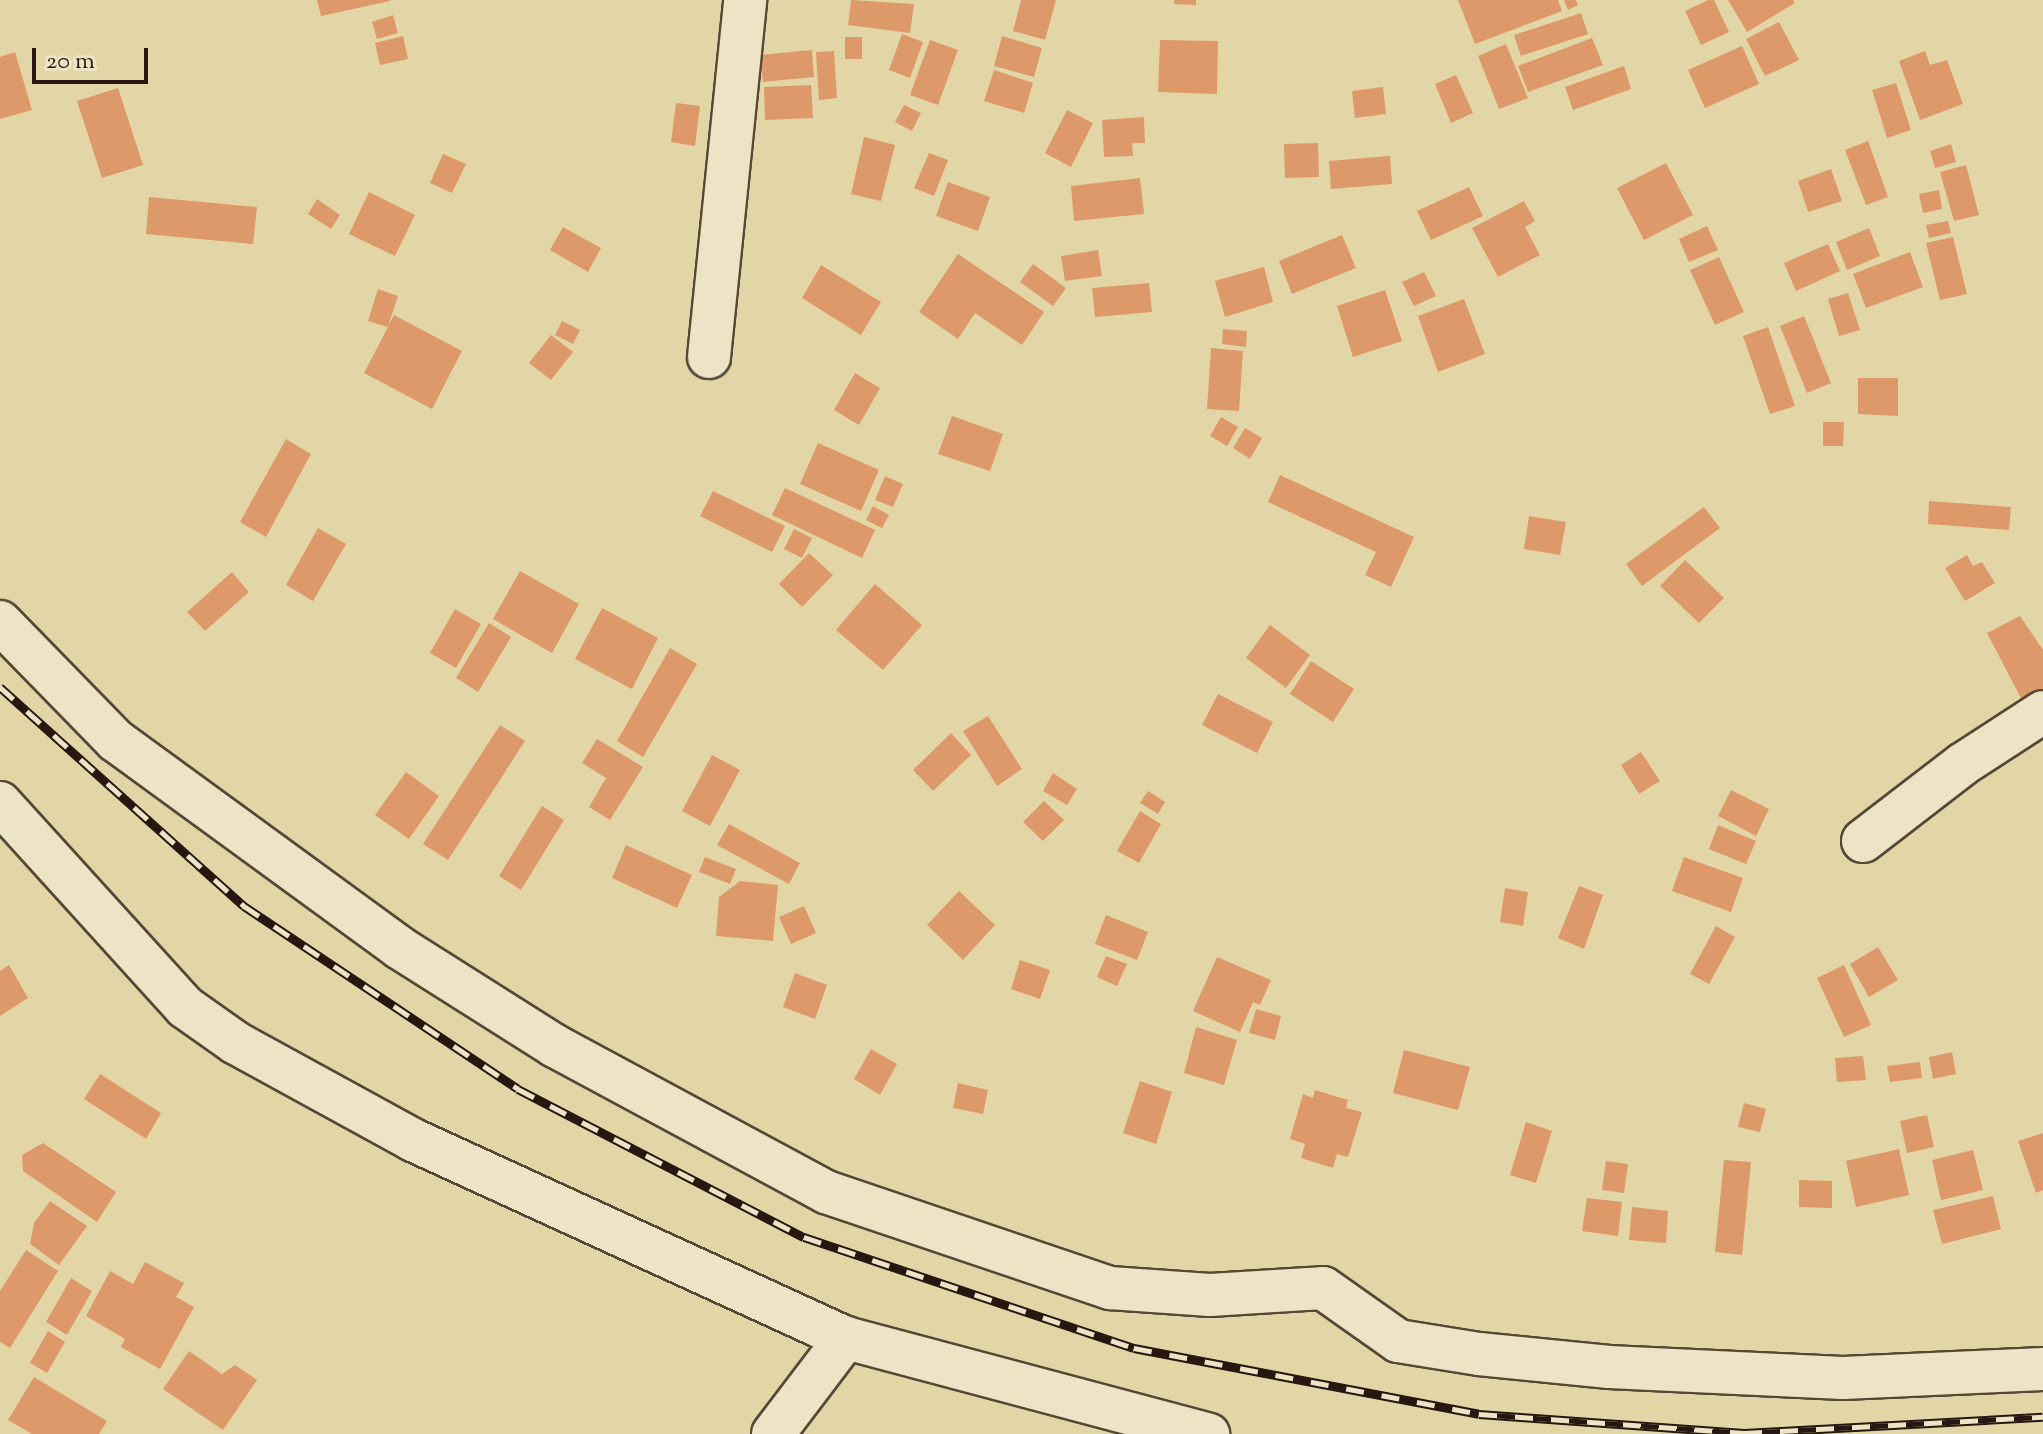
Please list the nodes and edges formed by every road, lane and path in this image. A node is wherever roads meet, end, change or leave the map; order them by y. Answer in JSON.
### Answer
{"nodes":[{"id":1,"x":745,"y":0,"type":"edge"},
{"id":2,"x":709,"y":357,"type":"dead end"},
{"id":3,"x":0,"y":622,"type":"edge"},
{"id":4,"x":2043,"y":712,"type":"edge"},
{"id":5,"x":0,"y":803,"type":"edge"},
{"id":6,"x":1863,"y":841,"type":"dead end"},
{"id":7,"x":846,"y":1338,"type":"junction"},
{"id":8,"x":2043,"y":1369,"type":"edge"},
{"id":9,"x":773,"y":1434,"type":"edge"},
{"id":10,"x":1208,"y":1434,"type":"edge"}],
"edges":[{"from":1,"to":2,"type":"street"},
{"from":3,"to":8,"type":"street"},
{"from":4,"to":6,"type":"street"},
{"from":5,"to":7,"type":"street"},
{"from":7,"to":9,"type":"street"},
{"from":7,"to":10,"type":"street"}]}
